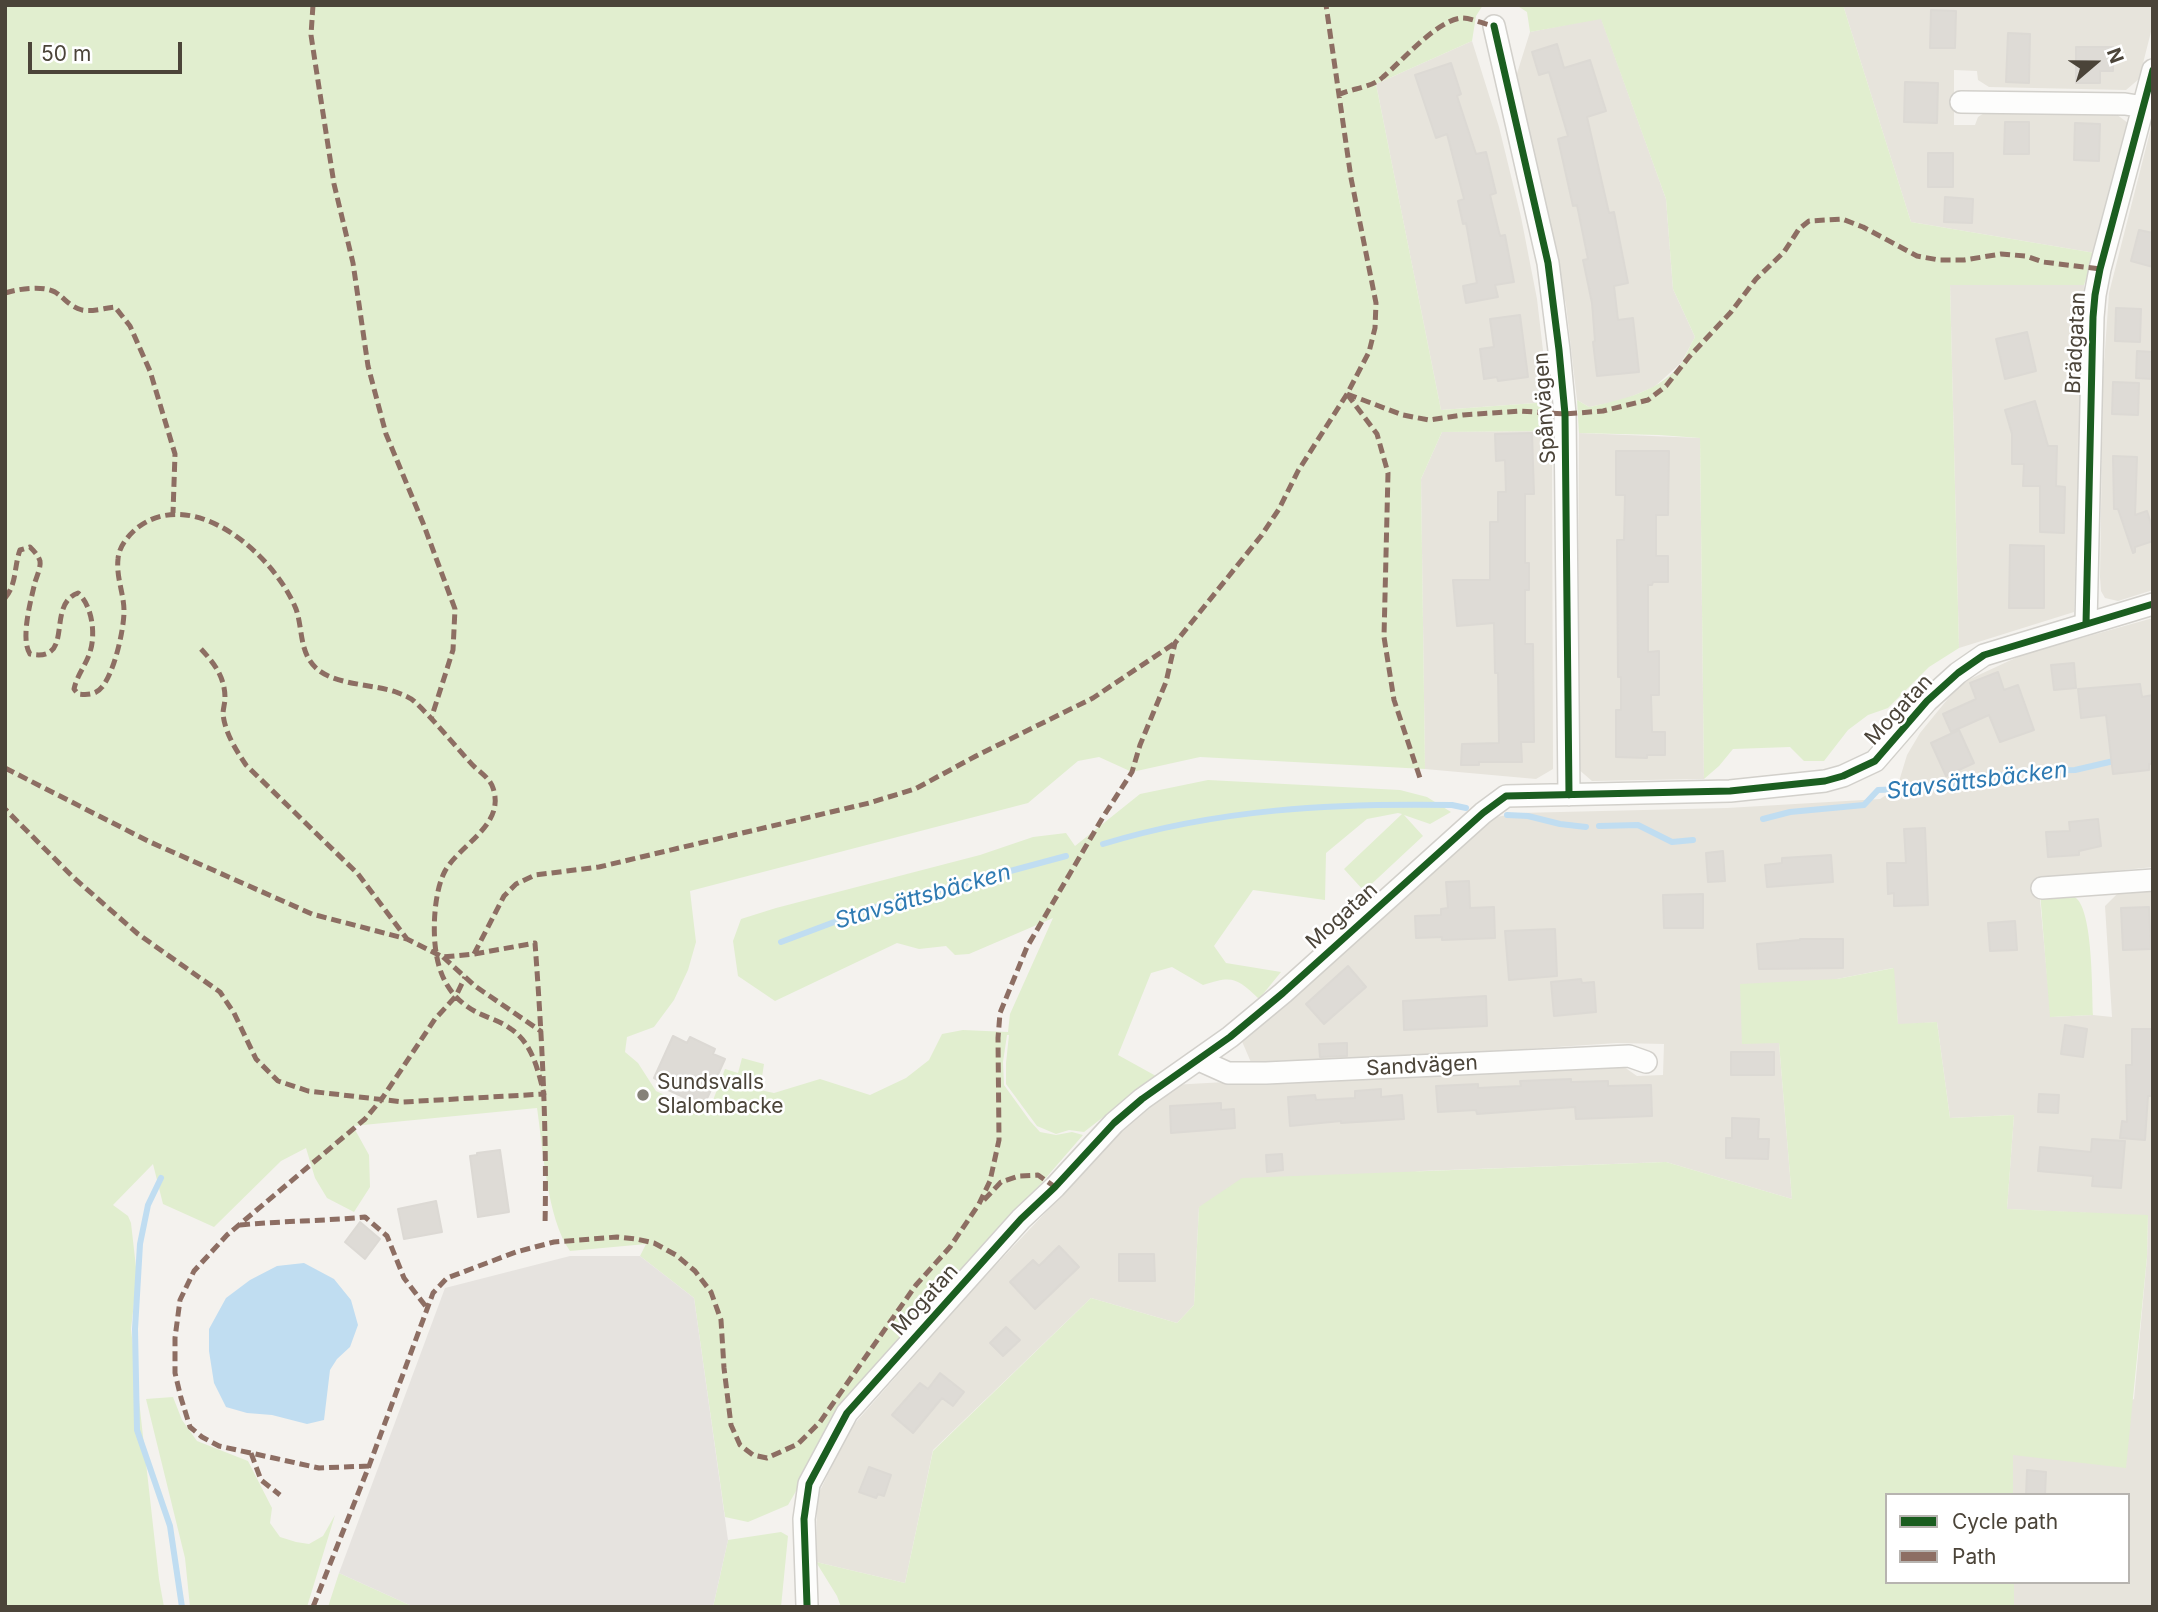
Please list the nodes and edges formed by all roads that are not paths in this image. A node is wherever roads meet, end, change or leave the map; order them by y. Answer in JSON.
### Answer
{"nodes":[{"id":1,"x":1494,"y":26,"type":"dead end"},
{"id":2,"x":2153,"y":70,"type":"edge"},
{"id":3,"x":1961,"y":102,"type":"dead end"},
{"id":4,"x":2144,"y":107,"type":"junction"},
{"id":5,"x":2153,"y":604,"type":"edge"},
{"id":6,"x":2086,"y":624,"type":"junction"},
{"id":7,"x":1569,"y":795,"type":"junction"},
{"id":8,"x":2153,"y":880,"type":"edge"},
{"id":9,"x":2042,"y":888,"type":"dead end"},
{"id":10,"x":1199,"y":1060,"type":"junction"},
{"id":11,"x":1646,"y":1062,"type":"dead end"},
{"id":12,"x":807,"y":1605,"type":"dead end"}],
"edges":[{"from":1,"to":7,"type":"street","name":"Spånvägen"},
{"from":2,"to":4,"type":"street","name":"Brädgatan"},
{"from":3,"to":4,"type":"street"},
{"from":4,"to":6,"type":"street","name":"Brädgatan"},
{"from":5,"to":6,"type":"street","name":"Mogatan"},
{"from":6,"to":7,"type":"street","name":"Mogatan"},
{"from":7,"to":10,"type":"street","name":"Mogatan"},
{"from":8,"to":9,"type":"street"},
{"from":10,"to":11,"type":"street","name":"Sandvägen"},
{"from":10,"to":12,"type":"street","name":"Mogatan"}]}
